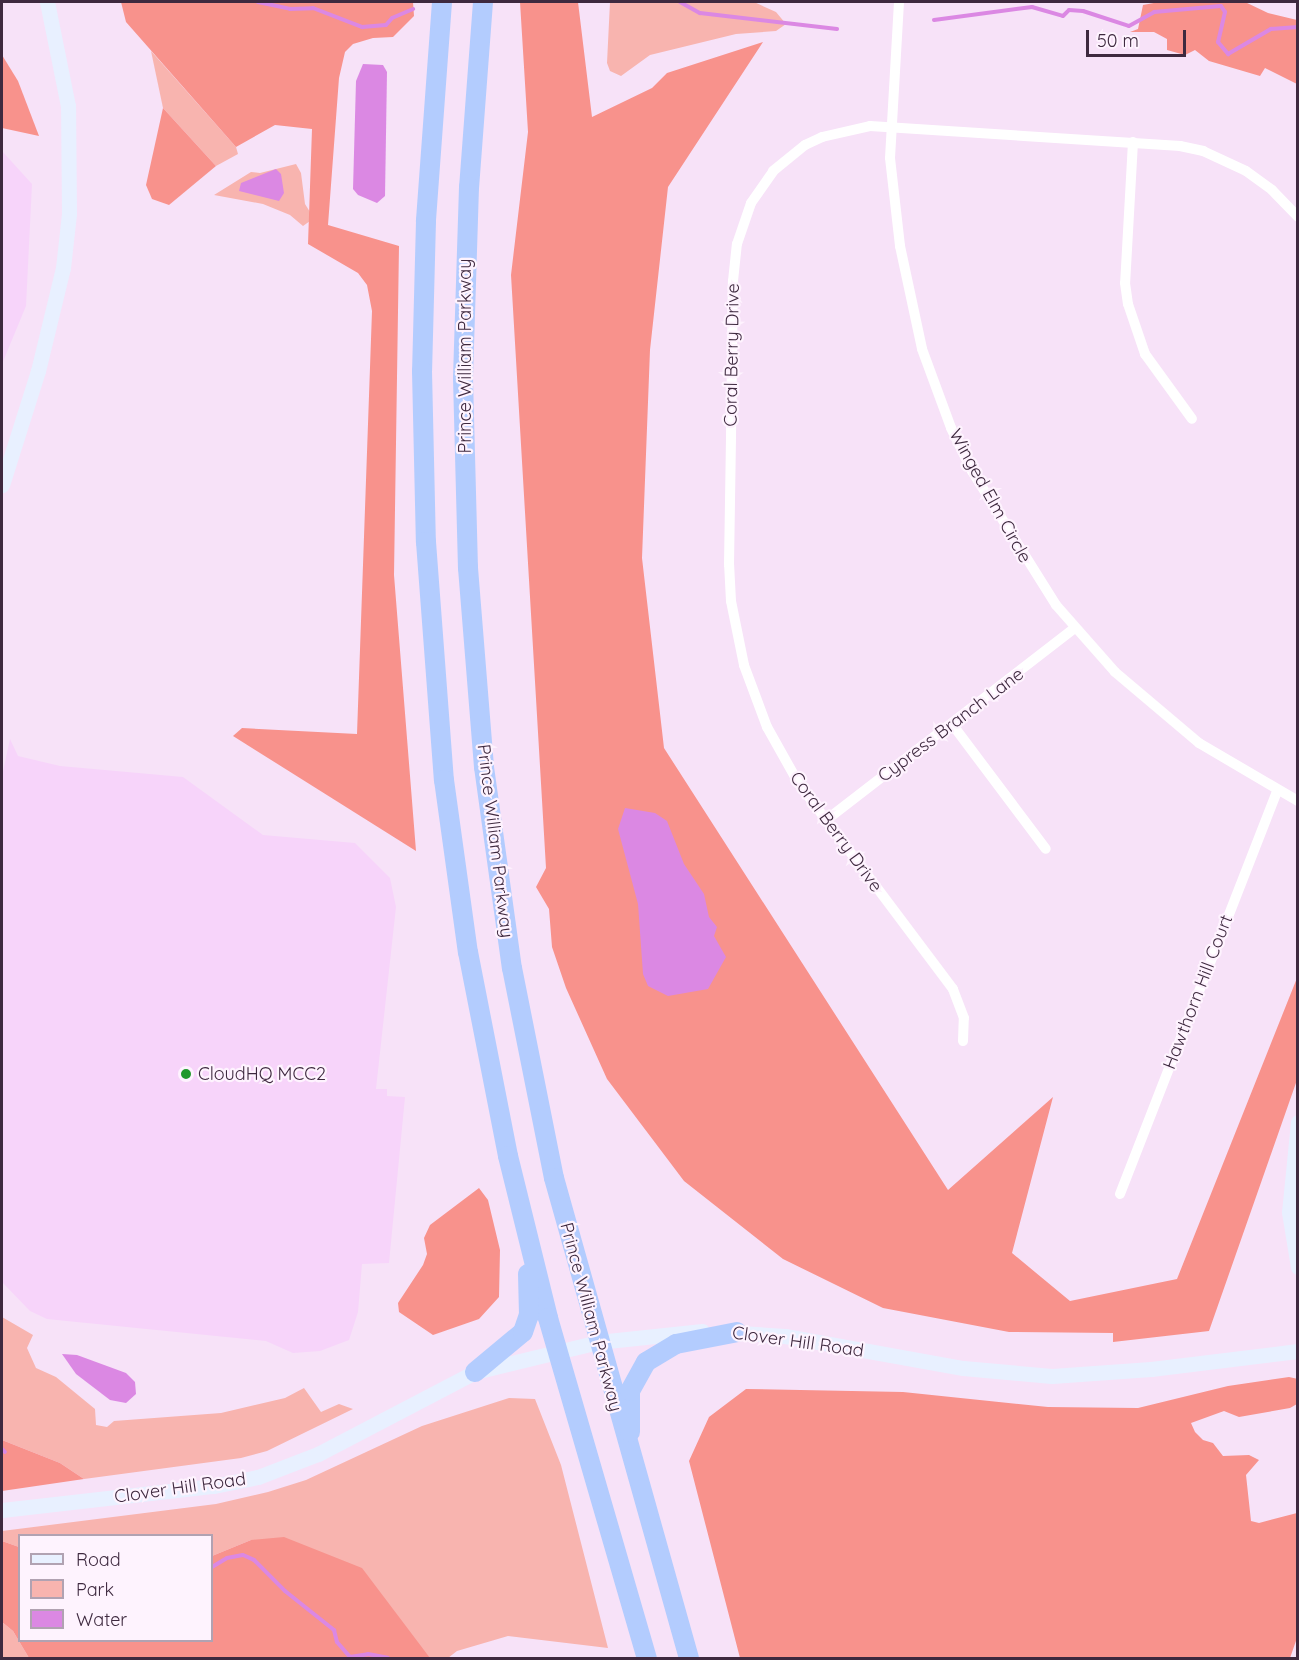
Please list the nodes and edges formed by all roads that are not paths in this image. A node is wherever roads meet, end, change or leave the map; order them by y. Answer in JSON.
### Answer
{"nodes":[{"id":1,"x":47,"y":2,"type":"edge"},
{"id":2,"x":442,"y":2,"type":"edge"},
{"id":3,"x":483,"y":2,"type":"edge"},
{"id":4,"x":899,"y":2,"type":"edge"},
{"id":5,"x":891,"y":127,"type":"junction"},
{"id":6,"x":1133,"y":142,"type":"junction"},
{"id":7,"x":1298,"y":217,"type":"edge"},
{"id":8,"x":1192,"y":419,"type":"dead end"},
{"id":9,"x":2,"y":485,"type":"edge"},
{"id":10,"x":1075,"y":628,"type":"junction"},
{"id":11,"x":952,"y":724,"type":"junction"},
{"id":12,"x":1277,"y":791,"type":"junction"},
{"id":13,"x":1298,"y":801,"type":"edge"},
{"id":14,"x":825,"y":820,"type":"junction"},
{"id":15,"x":1046,"y":849,"type":"dead end"},
{"id":16,"x":963,"y":1041,"type":"dead end"},
{"id":17,"x":1298,"y":1122,"type":"edge"},
{"id":18,"x":1120,"y":1194,"type":"dead end"},
{"id":19,"x":524,"y":1220,"type":"junction"},
{"id":20,"x":1298,"y":1267,"type":"edge"},
{"id":21,"x":737,"y":1332,"type":"junction"},
{"id":22,"x":598,"y":1342,"type":"junction"},
{"id":23,"x":557,"y":1349,"type":"junction"},
{"id":24,"x":1298,"y":1351,"type":"edge"},
{"id":25,"x":475,"y":1372,"type":"junction"},
{"id":26,"x":630,"y":1455,"type":"junction"},
{"id":27,"x":2,"y":1510,"type":"edge"},
{"id":28,"x":647,"y":1659,"type":"edge"},
{"id":29,"x":689,"y":1659,"type":"edge"}],
"edges":[{"from":1,"to":9,"type":"street"},
{"from":2,"to":19,"type":"highway"},
{"from":3,"to":22,"type":"highway","name":"Prince William Parkway"},
{"from":4,"to":5,"type":"street","name":"Winged Elm Circle"},
{"from":5,"to":6,"type":"street","name":"Coral Berry Drive"},
{"from":5,"to":10,"type":"street","name":"Winged Elm Circle"},
{"from":5,"to":14,"type":"street","name":"Coral Berry Drive"},
{"from":6,"to":7,"type":"street","name":"Coral Berry Drive"},
{"from":6,"to":8,"type":"street"},
{"from":10,"to":11,"type":"street","name":"Cypress Branch Lane"},
{"from":10,"to":12,"type":"street","name":"Winged Elm Circle"},
{"from":11,"to":14,"type":"street","name":"Cypress Branch Lane"},
{"from":11,"to":15,"type":"street"},
{"from":12,"to":13,"type":"street","name":"Winged Elm Circle"},
{"from":12,"to":18,"type":"street","name":"Hawthorn Hill Court"},
{"from":14,"to":16,"type":"street","name":"Coral Berry Drive"},
{"from":17,"to":20,"type":"street"},
{"from":19,"to":23,"type":"highway"},
{"from":19,"to":25,"type":"highway"},
{"from":21,"to":22,"type":"street","name":"Clover Hill Road"},
{"from":21,"to":24,"type":"street","name":"Clover Hill Road"},
{"from":21,"to":26,"type":"highway"},
{"from":22,"to":23,"type":"street","name":"Clover Hill Road"},
{"from":22,"to":26,"type":"highway","name":"Prince William Parkway"},
{"from":23,"to":25,"type":"street","name":"Clover Hill Road"},
{"from":23,"to":28,"type":"highway"},
{"from":25,"to":27,"type":"street","name":"Clover Hill Road"},
{"from":26,"to":29,"type":"highway","name":"Prince William Parkway"}]}
